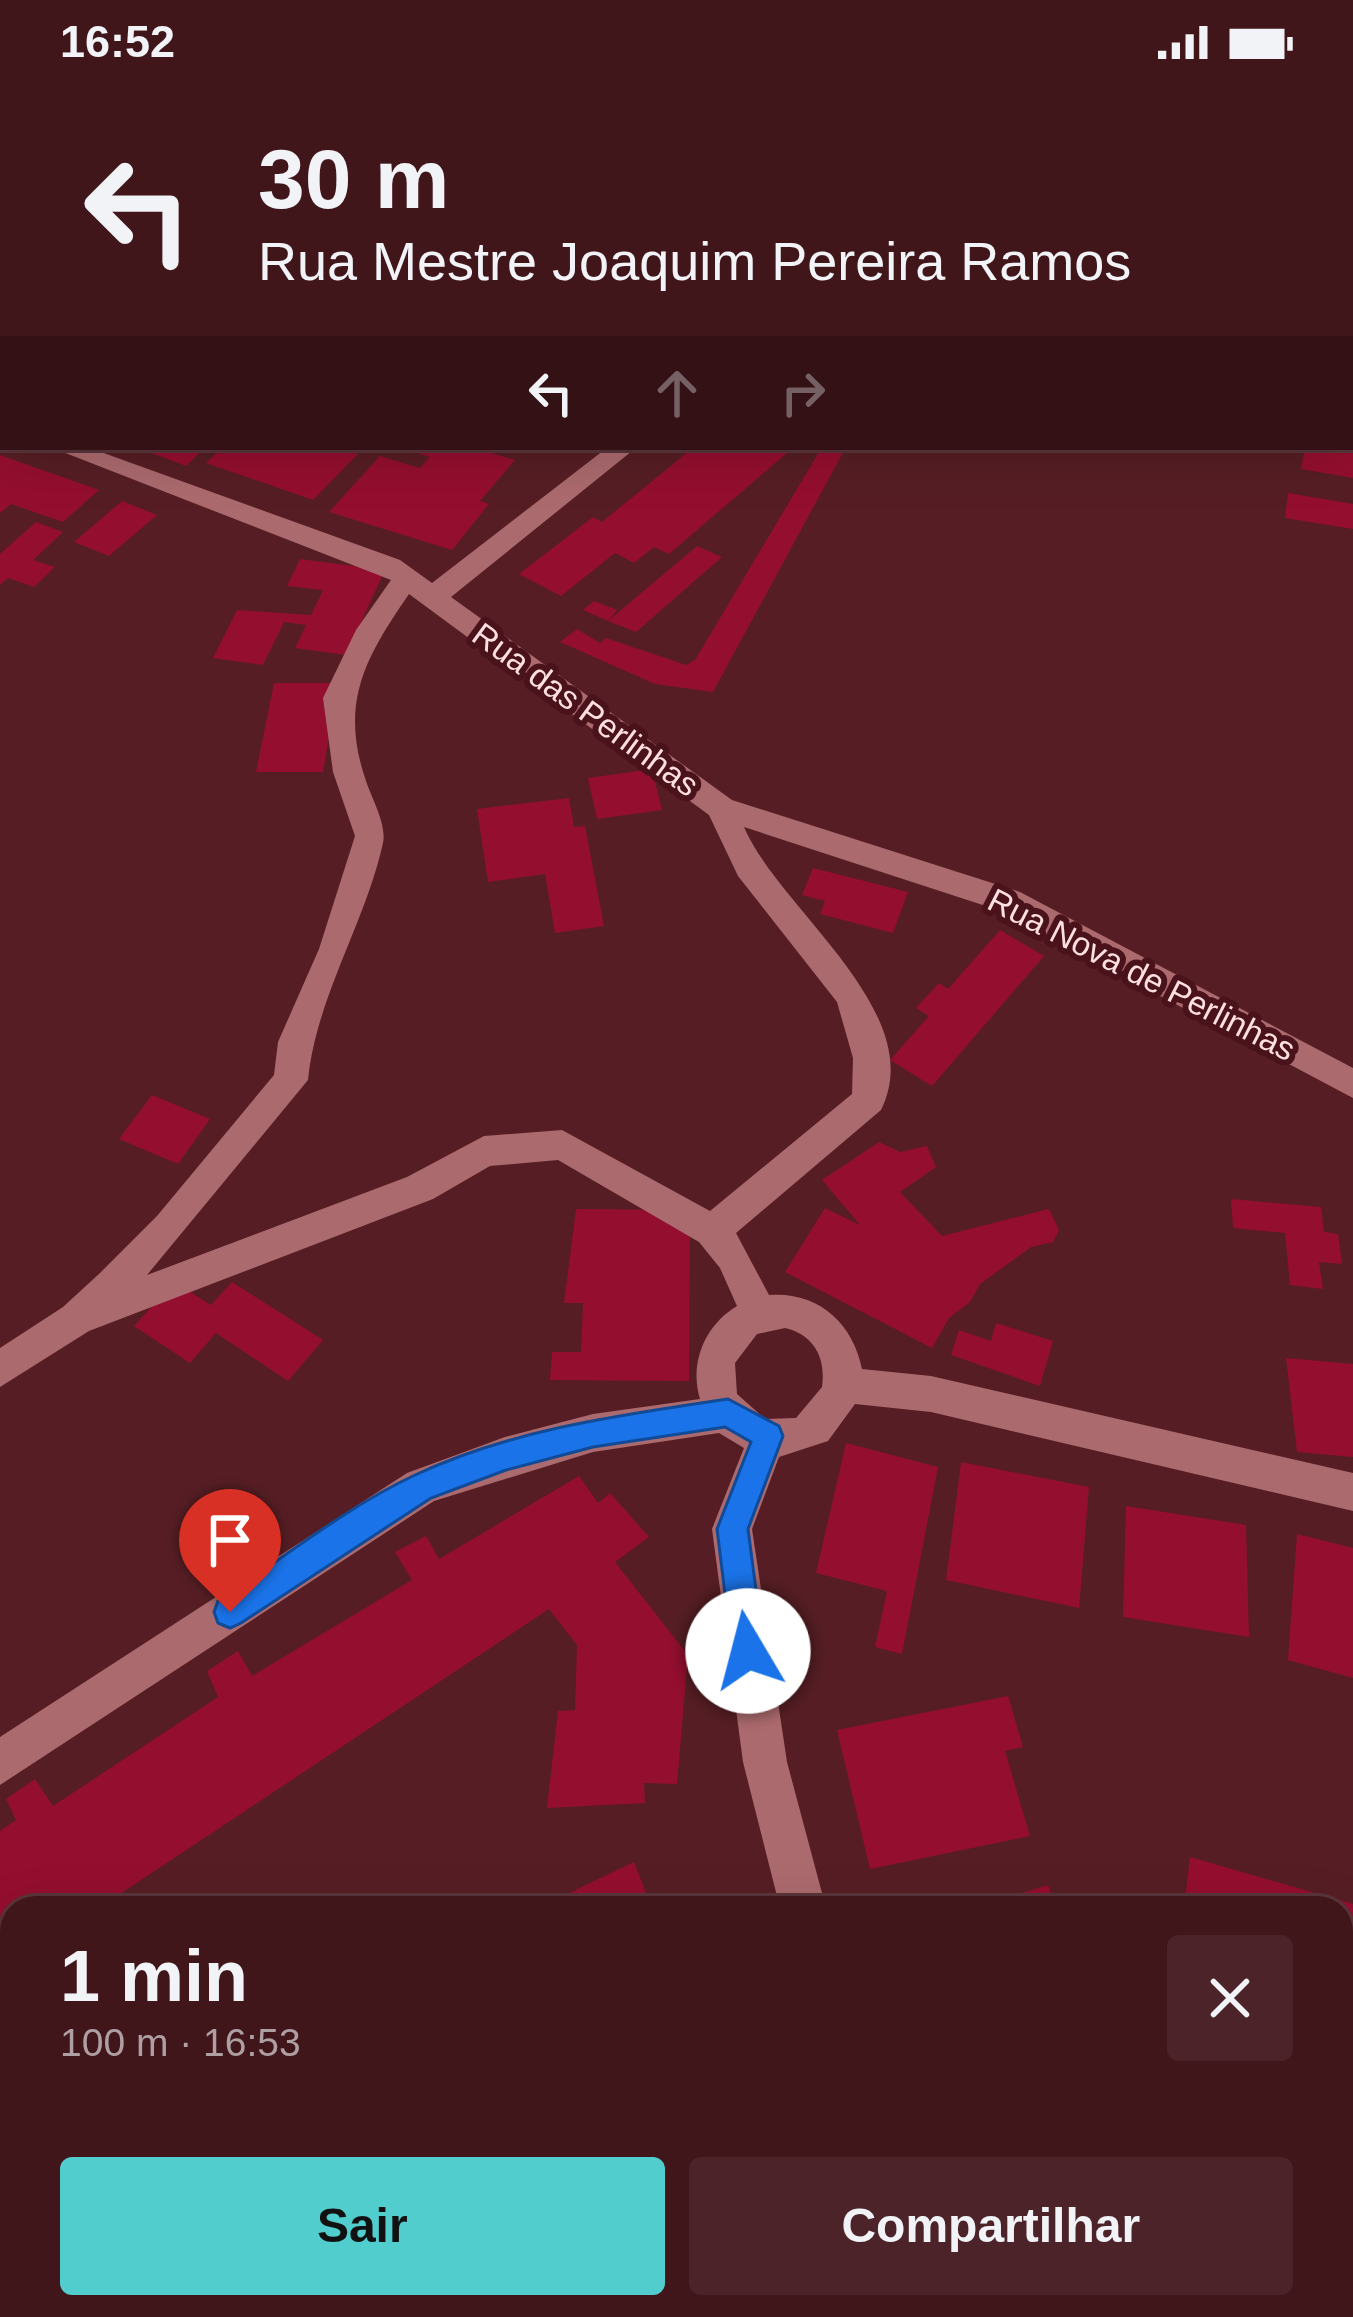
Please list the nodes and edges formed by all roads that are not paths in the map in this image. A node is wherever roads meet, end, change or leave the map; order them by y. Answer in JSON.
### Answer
{"nodes":[{"id":1,"x":71,"y":450,"type":"edge"},
{"id":2,"x":620,"y":450,"type":"edge"},
{"id":3,"x":420,"y":586,"type":"junction"},
{"id":4,"x":721,"y":808,"type":"junction"},
{"id":5,"x":1353,"y":1084,"type":"edge"},
{"id":6,"x":712,"y":1231,"type":"junction"},
{"id":7,"x":760,"y":1315,"type":"junction"},
{"id":8,"x":76,"y":1319,"type":"junction"},
{"id":9,"x":0,"y":1369,"type":"edge"},
{"id":10,"x":846,"y":1384,"type":"junction"},
{"id":11,"x":728,"y":1413,"type":"junction"},
{"id":12,"x":768,"y":1436,"type":"junction"},
{"id":13,"x":1353,"y":1492,"type":"edge"},
{"id":14,"x":0,"y":1762,"type":"edge"},
{"id":15,"x":800,"y":1896,"type":"edge"}],
"edges":[{"from":1,"to":3,"type":"street","name":"Rua das Perlinhas"},
{"from":2,"to":3,"type":"street"},
{"from":3,"to":4,"type":"street","name":"Rua das Perlinhas"},
{"from":3,"to":8,"type":"street"},
{"from":4,"to":5,"type":"street","name":"Rua Nova de Perlinhas"},
{"from":4,"to":6,"type":"street","name":"Rua das Perlinhas"},
{"from":6,"to":7,"type":"street"},
{"from":6,"to":8,"type":"street"},
{"from":7,"to":10,"type":"street"},
{"from":7,"to":11,"type":"street"},
{"from":8,"to":9,"type":"street"},
{"from":10,"to":12,"type":"street"},
{"from":10,"to":13,"type":"street"},
{"from":11,"to":12,"type":"street"},
{"from":11,"to":14,"type":"street"},
{"from":12,"to":15,"type":"street"}]}
